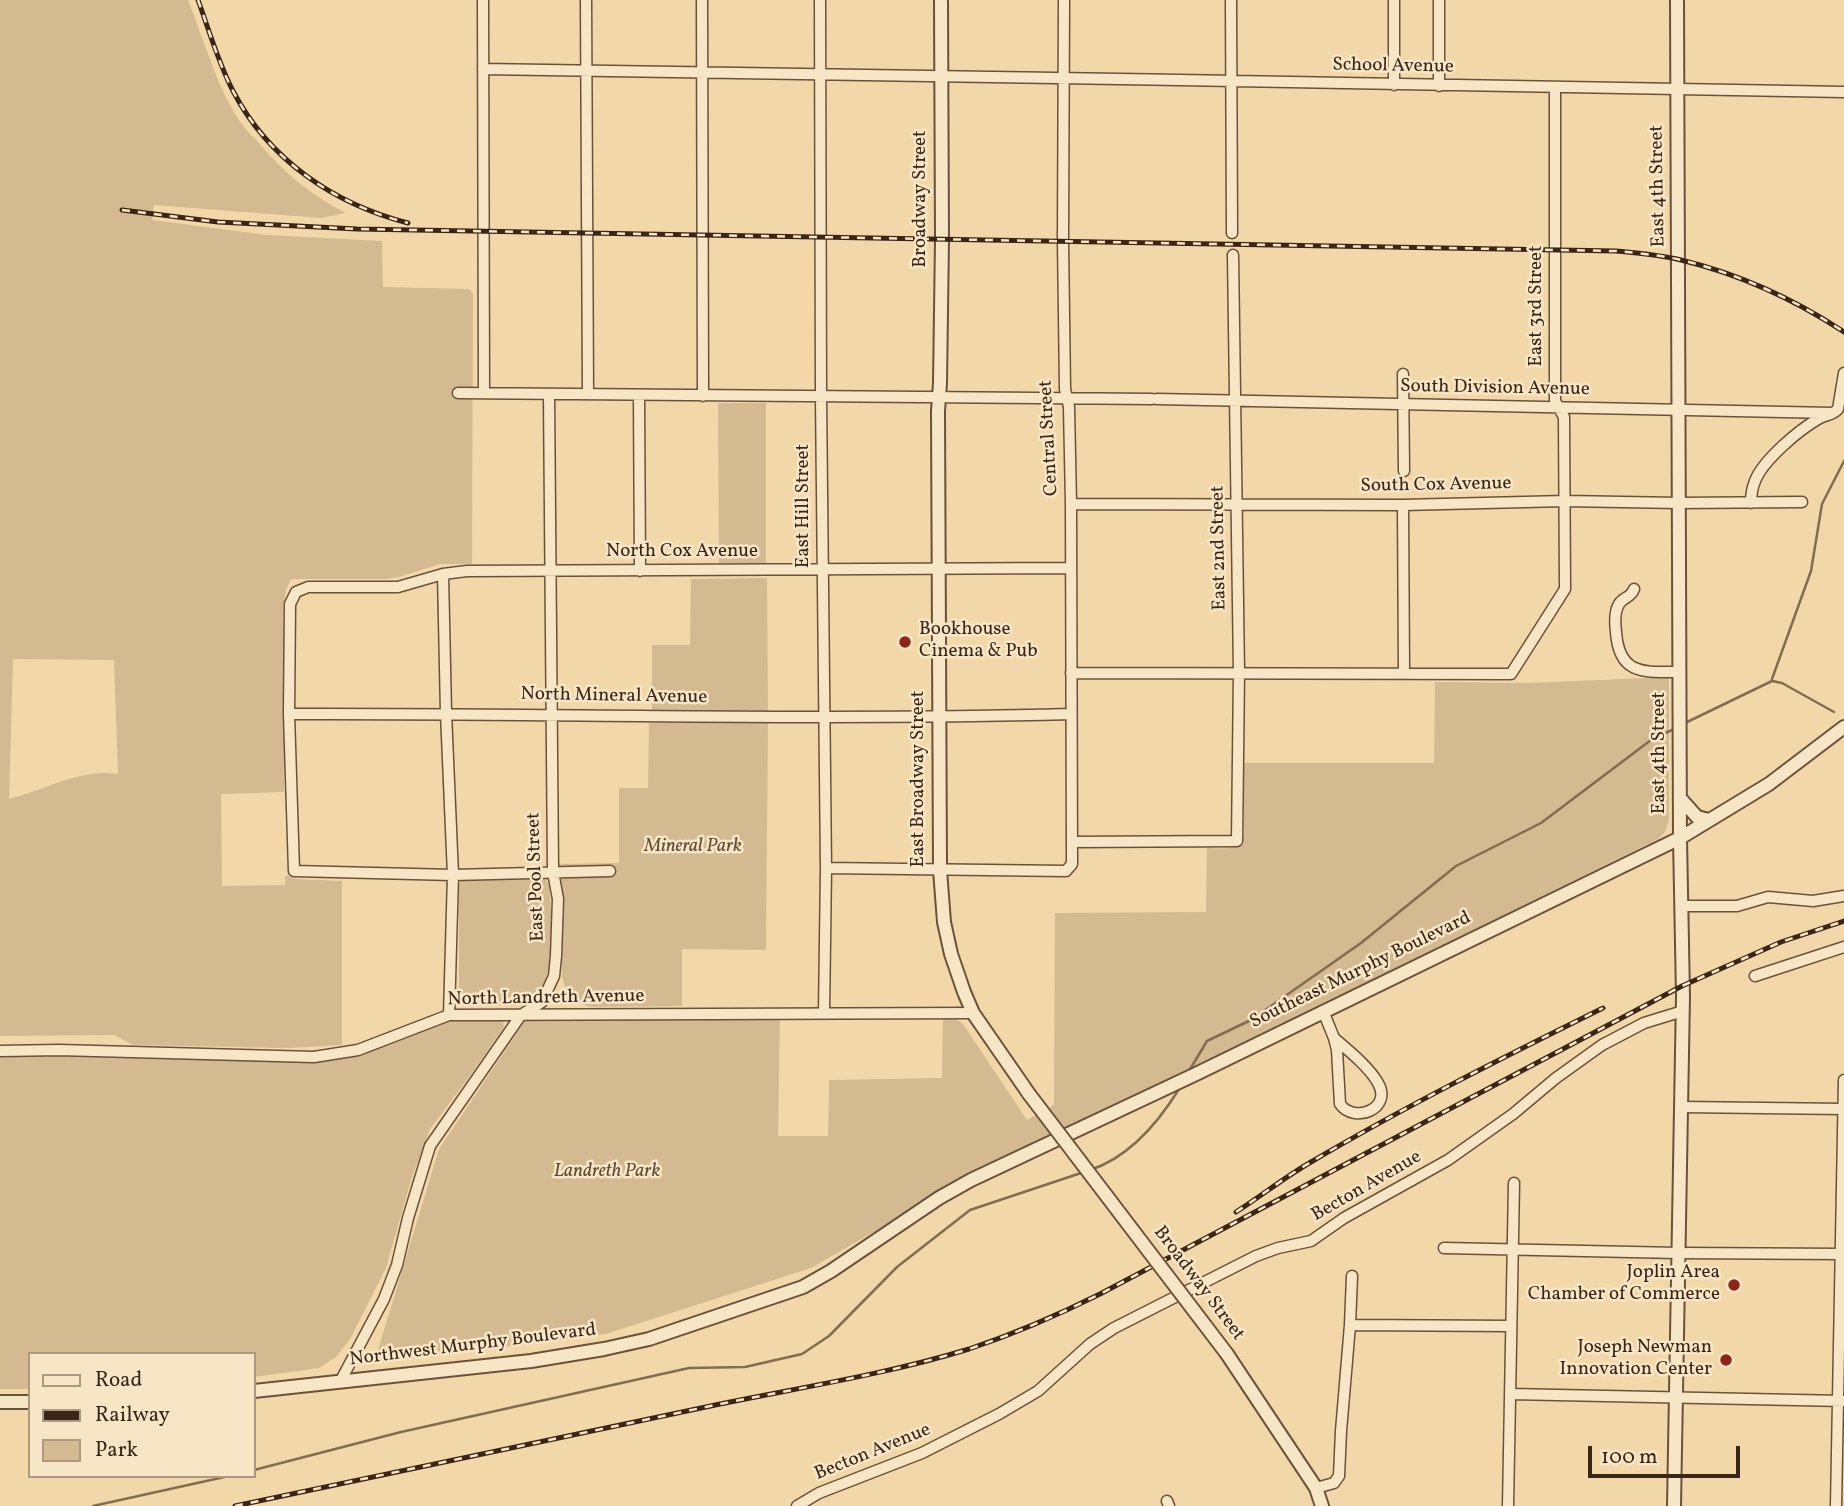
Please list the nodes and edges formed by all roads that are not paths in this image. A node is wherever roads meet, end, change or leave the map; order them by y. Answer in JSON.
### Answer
{"nodes":[{"id":1,"x":483,"y":0,"type":"edge"},
{"id":2,"x":586,"y":0,"type":"edge"},
{"id":3,"x":702,"y":0,"type":"edge"},
{"id":4,"x":820,"y":0,"type":"edge"},
{"id":5,"x":941,"y":0,"type":"edge"},
{"id":6,"x":1064,"y":0,"type":"edge"},
{"id":7,"x":1231,"y":0,"type":"edge"},
{"id":8,"x":1394,"y":0,"type":"edge"},
{"id":9,"x":1440,"y":0,"type":"edge"},
{"id":10,"x":1677,"y":0,"type":"edge"},
{"id":11,"x":483,"y":69,"type":"junction"},
{"id":12,"x":586,"y":70,"type":"junction"},
{"id":13,"x":702,"y":72,"type":"junction"},
{"id":14,"x":820,"y":74,"type":"junction"},
{"id":15,"x":942,"y":75,"type":"junction"},
{"id":16,"x":1065,"y":77,"type":"junction"},
{"id":17,"x":1231,"y":81,"type":"junction"},
{"id":18,"x":1394,"y":85,"type":"junction"},
{"id":19,"x":1439,"y":86,"type":"junction"},
{"id":20,"x":1555,"y":88,"type":"junction"},
{"id":21,"x":1677,"y":89,"type":"junction"},
{"id":22,"x":1844,"y":92,"type":"edge"},
{"id":23,"x":1232,"y":233,"type":"dead end"},
{"id":24,"x":1233,"y":256,"type":"dead end"},
{"id":25,"x":1844,"y":373,"type":"edge"},
{"id":26,"x":1403,"y":374,"type":"dead end"},
{"id":27,"x":457,"y":393,"type":"dead end"},
{"id":28,"x":484,"y":393,"type":"junction"},
{"id":29,"x":549,"y":394,"type":"junction"},
{"id":30,"x":588,"y":394,"type":"junction"},
{"id":31,"x":639,"y":395,"type":"junction"},
{"id":32,"x":703,"y":396,"type":"junction"},
{"id":33,"x":821,"y":397,"type":"junction"},
{"id":34,"x":939,"y":398,"type":"junction"},
{"id":35,"x":1067,"y":398,"type":"junction"},
{"id":36,"x":1236,"y":401,"type":"junction"},
{"id":37,"x":1404,"y":405,"type":"junction"},
{"id":38,"x":1559,"y":408,"type":"junction"},
{"id":39,"x":1679,"y":410,"type":"junction"},
{"id":40,"x":1832,"y":414,"type":"junction"},
{"id":41,"x":1404,"y":471,"type":"dead end"},
{"id":42,"x":1565,"y":501,"type":"junction"},
{"id":43,"x":1802,"y":502,"type":"dead end"},
{"id":44,"x":1679,"y":503,"type":"junction"},
{"id":45,"x":1751,"y":503,"type":"junction"},
{"id":46,"x":1071,"y":504,"type":"junction"},
{"id":47,"x":1236,"y":504,"type":"junction"},
{"id":48,"x":1403,"y":505,"type":"junction"},
{"id":49,"x":1071,"y":568,"type":"junction"},
{"id":50,"x":939,"y":569,"type":"junction"},
{"id":51,"x":823,"y":570,"type":"junction"},
{"id":52,"x":551,"y":571,"type":"junction"},
{"id":53,"x":640,"y":571,"type":"junction"},
{"id":54,"x":443,"y":574,"type":"junction"},
{"id":55,"x":1634,"y":589,"type":"dead end"},
{"id":56,"x":1680,"y":672,"type":"junction"},
{"id":57,"x":1071,"y":673,"type":"junction"},
{"id":58,"x":1239,"y":673,"type":"junction"},
{"id":59,"x":1404,"y":674,"type":"junction"},
{"id":60,"x":446,"y":713,"type":"junction"},
{"id":61,"x":289,"y":714,"type":"junction"},
{"id":62,"x":551,"y":714,"type":"junction"},
{"id":63,"x":1072,"y":714,"type":"junction"},
{"id":64,"x":939,"y":716,"type":"junction"},
{"id":65,"x":824,"y":717,"type":"junction"},
{"id":66,"x":1844,"y":727,"type":"edge"},
{"id":67,"x":1680,"y":798,"type":"junction"},
{"id":68,"x":1709,"y":820,"type":"junction"},
{"id":69,"x":1680,"y":838,"type":"junction"},
{"id":70,"x":1072,"y":842,"type":"junction"},
{"id":71,"x":826,"y":868,"type":"junction"},
{"id":72,"x":940,"y":870,"type":"junction"},
{"id":73,"x":610,"y":871,"type":"dead end"},
{"id":74,"x":553,"y":872,"type":"junction"},
{"id":75,"x":453,"y":875,"type":"junction"},
{"id":76,"x":1844,"y":896,"type":"edge"},
{"id":77,"x":1681,"y":906,"type":"junction"},
{"id":78,"x":1844,"y":947,"type":"edge"},
{"id":79,"x":1755,"y":976,"type":"dead end"},
{"id":80,"x":1323,"y":1011,"type":"junction"},
{"id":81,"x":1683,"y":1011,"type":"junction"},
{"id":82,"x":824,"y":1013,"type":"junction"},
{"id":83,"x":972,"y":1013,"type":"junction"},
{"id":84,"x":449,"y":1015,"type":"junction"},
{"id":85,"x":521,"y":1016,"type":"junction"},
{"id":86,"x":1334,"y":1038,"type":"junction"},
{"id":87,"x":0,"y":1051,"type":"edge"},
{"id":88,"x":1844,"y":1080,"type":"edge"},
{"id":89,"x":1029,"y":1094,"type":"joint"},
{"id":90,"x":1682,"y":1107,"type":"junction"},
{"id":91,"x":1844,"y":1109,"type":"edge"},
{"id":92,"x":1028,"y":1152,"type":"joint"},
{"id":93,"x":1514,"y":1183,"type":"dead end"},
{"id":94,"x":1444,"y":1248,"type":"dead end"},
{"id":95,"x":1512,"y":1250,"type":"junction"},
{"id":96,"x":1678,"y":1253,"type":"junction"},
{"id":97,"x":1843,"y":1254,"type":"edge"},
{"id":98,"x":1352,"y":1276,"type":"dead end"},
{"id":99,"x":1350,"y":1325,"type":"junction"},
{"id":100,"x":1511,"y":1326,"type":"junction"},
{"id":101,"x":340,"y":1382,"type":"junction"},
{"id":102,"x":256,"y":1391,"type":"edge"},
{"id":103,"x":1510,"y":1394,"type":"junction"},
{"id":104,"x":1675,"y":1398,"type":"junction"},
{"id":105,"x":1841,"y":1401,"type":"edge"},
{"id":106,"x":0,"y":1402,"type":"edge"},
{"id":107,"x":28,"y":1402,"type":"edge"},
{"id":108,"x":1316,"y":1488,"type":"junction"},
{"id":109,"x":795,"y":1506,"type":"edge"},
{"id":110,"x":1322,"y":1506,"type":"edge"},
{"id":111,"x":1508,"y":1506,"type":"edge"},
{"id":112,"x":1674,"y":1506,"type":"edge"},
{"id":113,"x":1836,"y":1506,"type":"edge"}],
"edges":[{"from":1,"to":11,"type":"street"},
{"from":2,"to":12,"type":"street"},
{"from":3,"to":13,"type":"street"},
{"from":4,"to":14,"type":"street","name":"East Hill Street"},
{"from":5,"to":15,"type":"street","name":"Broadway Street"},
{"from":6,"to":16,"type":"street","name":"Central Street"},
{"from":7,"to":17,"type":"street"},
{"from":8,"to":18,"type":"street"},
{"from":9,"to":19,"type":"street"},
{"from":10,"to":21,"type":"street","name":"East 4th Street"},
{"from":11,"to":12,"type":"street","name":"School Avenue"},
{"from":11,"to":28,"type":"street"},
{"from":12,"to":13,"type":"street","name":"School Avenue"},
{"from":12,"to":30,"type":"street"},
{"from":13,"to":14,"type":"street","name":"School Avenue"},
{"from":13,"to":32,"type":"street"},
{"from":14,"to":15,"type":"street","name":"School Avenue"},
{"from":14,"to":33,"type":"street","name":"East Hill Street"},
{"from":15,"to":16,"type":"street","name":"School Avenue"},
{"from":15,"to":34,"type":"street","name":"Broadway Street"},
{"from":16,"to":17,"type":"street","name":"School Avenue"},
{"from":16,"to":35,"type":"street","name":"Central Street"},
{"from":17,"to":18,"type":"street","name":"School Avenue"},
{"from":17,"to":23,"type":"street"},
{"from":18,"to":19,"type":"street","name":"School Avenue"},
{"from":19,"to":20,"type":"street","name":"School Avenue"},
{"from":20,"to":21,"type":"street","name":"School Avenue"},
{"from":20,"to":38,"type":"street","name":"East 3rd Street"},
{"from":21,"to":22,"type":"street","name":"School Avenue"},
{"from":21,"to":39,"type":"street","name":"East 4th Street"},
{"from":24,"to":36,"type":"street","name":"East 2nd Street"},
{"from":25,"to":40,"type":"street"},
{"from":26,"to":37,"type":"street"},
{"from":27,"to":28,"type":"street","name":"South Division Avenue"},
{"from":28,"to":29,"type":"street","name":"South Division Avenue"},
{"from":29,"to":30,"type":"street","name":"South Division Avenue"},
{"from":29,"to":52,"type":"street","name":"East Pool Street"},
{"from":30,"to":31,"type":"street","name":"South Division Avenue"},
{"from":31,"to":32,"type":"street","name":"South Division Avenue"},
{"from":31,"to":53,"type":"street"},
{"from":32,"to":33,"type":"street","name":"South Division Avenue"},
{"from":33,"to":34,"type":"street","name":"South Division Avenue"},
{"from":33,"to":51,"type":"street","name":"East Hill Street"},
{"from":34,"to":35,"type":"street","name":"South Division Avenue"},
{"from":34,"to":50,"type":"street","name":"East Broadway Street"},
{"from":35,"to":36,"type":"street","name":"South Division Avenue"},
{"from":35,"to":46,"type":"street","name":"Central Street"},
{"from":36,"to":37,"type":"street","name":"South Division Avenue"},
{"from":36,"to":47,"type":"street","name":"East 2nd Street"},
{"from":37,"to":38,"type":"street","name":"South Division Avenue"},
{"from":37,"to":41,"type":"street"},
{"from":38,"to":39,"type":"street","name":"South Division Avenue"},
{"from":38,"to":42,"type":"street","name":"East 3rd Street"},
{"from":39,"to":40,"type":"street","name":"South Division Avenue"},
{"from":39,"to":44,"type":"street","name":"East 4th Street"},
{"from":40,"to":45,"type":"street"},
{"from":42,"to":44,"type":"street","name":"South Cox Avenue"},
{"from":42,"to":48,"type":"street","name":"South Cox Avenue"},
{"from":42,"to":59,"type":"street","name":"East 3rd Street"},
{"from":43,"to":45,"type":"street","name":"South Cox Avenue"},
{"from":44,"to":45,"type":"street","name":"South Cox Avenue"},
{"from":44,"to":56,"type":"street","name":"East 4th Street"},
{"from":46,"to":47,"type":"street","name":"South Cox Avenue"},
{"from":46,"to":49,"type":"street","name":"Central Street"},
{"from":47,"to":48,"type":"street","name":"South Cox Avenue"},
{"from":47,"to":58,"type":"street","name":"East 2nd Street"},
{"from":48,"to":59,"type":"street"},
{"from":49,"to":50,"type":"street","name":"North Cox Avenue"},
{"from":49,"to":57,"type":"street","name":"Central Street"},
{"from":50,"to":51,"type":"street","name":"North Cox Avenue"},
{"from":50,"to":64,"type":"street","name":"East Broadway Street"},
{"from":51,"to":53,"type":"street","name":"North Cox Avenue"},
{"from":51,"to":65,"type":"street","name":"East Hill Street"},
{"from":52,"to":53,"type":"street","name":"North Cox Avenue"},
{"from":52,"to":54,"type":"street","name":"North Cox Avenue"},
{"from":52,"to":62,"type":"street","name":"East Pool Street"},
{"from":54,"to":60,"type":"street"},
{"from":54,"to":61,"type":"street","name":"North Cox Avenue"},
{"from":55,"to":56,"type":"street"},
{"from":56,"to":67,"type":"street","name":"East 4th Street"},
{"from":57,"to":58,"type":"street"},
{"from":57,"to":63,"type":"street","name":"Central Street"},
{"from":58,"to":59,"type":"street"},
{"from":58,"to":70,"type":"street","name":"East 2nd Street"},
{"from":60,"to":61,"type":"street","name":"North Mineral Avenue"},
{"from":60,"to":62,"type":"street","name":"North Mineral Avenue"},
{"from":60,"to":75,"type":"street"},
{"from":61,"to":75,"type":"street"},
{"from":62,"to":65,"type":"street","name":"North Mineral Avenue"},
{"from":62,"to":74,"type":"street","name":"East Pool Street"},
{"from":63,"to":64,"type":"street","name":"North Mineral Avenue"},
{"from":63,"to":70,"type":"street","name":"Central Street"},
{"from":64,"to":65,"type":"street","name":"North Mineral Avenue"},
{"from":64,"to":72,"type":"street","name":"East Broadway Street"},
{"from":65,"to":71,"type":"street","name":"East Hill Street"},
{"from":66,"to":68,"type":"street","name":"Southeast Murphy Boulevard"},
{"from":67,"to":68,"type":"street"},
{"from":67,"to":69,"type":"street","name":"East 4th Street"},
{"from":68,"to":69,"type":"street","name":"Southeast Murphy Boulevard"},
{"from":69,"to":77,"type":"street","name":"East 4th Street"},
{"from":69,"to":80,"type":"street","name":"Southeast Murphy Boulevard"},
{"from":70,"to":72,"type":"street","name":"Central Street"},
{"from":71,"to":72,"type":"street"},
{"from":71,"to":82,"type":"street","name":"East Hill Street"},
{"from":72,"to":83,"type":"street","name":"East Broadway Street"},
{"from":73,"to":74,"type":"street"},
{"from":74,"to":75,"type":"street"},
{"from":74,"to":85,"type":"street","name":"East Pool Street"},
{"from":75,"to":84,"type":"street"},
{"from":76,"to":77,"type":"street"},
{"from":77,"to":81,"type":"street","name":"East 4th Street"},
{"from":78,"to":79,"type":"street"},
{"from":80,"to":86,"type":"street"},
{"from":80,"to":92,"type":"street","name":"Southeast Murphy Boulevard"},
{"from":81,"to":90,"type":"street","name":"East 4th Street"},
{"from":81,"to":109,"type":"street","name":"Becton Avenue"},
{"from":82,"to":83,"type":"street","name":"North Landreth Avenue"},
{"from":82,"to":85,"type":"street","name":"North Landreth Avenue"},
{"from":83,"to":89,"type":"street","name":"East Broadway Street"},
{"from":84,"to":85,"type":"street","name":"North Landreth Avenue"},
{"from":84,"to":87,"type":"street","name":"North Landreth Avenue"},
{"from":85,"to":101,"type":"street","name":"East Pool Street"},
{"from":86,"to":86,"type":"street"},
{"from":88,"to":91,"type":"street"},
{"from":89,"to":108,"type":"street","name":"Broadway Street","bridge":true},
{"from":90,"to":91,"type":"street"},
{"from":90,"to":96,"type":"street","name":"East 4th Street"},
{"from":91,"to":97,"type":"street"},
{"from":92,"to":101,"type":"street","name":"Northwest Murphy Boulevard"},
{"from":93,"to":95,"type":"street"},
{"from":94,"to":95,"type":"street"},
{"from":95,"to":96,"type":"street"},
{"from":95,"to":100,"type":"street"},
{"from":96,"to":97,"type":"street"},
{"from":96,"to":104,"type":"street","name":"East 4th Street"},
{"from":97,"to":105,"type":"street"},
{"from":98,"to":99,"type":"street"},
{"from":99,"to":100,"type":"street"},
{"from":99,"to":108,"type":"street"},
{"from":100,"to":103,"type":"street"},
{"from":101,"to":102,"type":"street","name":"Northwest Murphy Boulevard"},
{"from":103,"to":104,"type":"street"},
{"from":103,"to":111,"type":"street"},
{"from":104,"to":105,"type":"street"},
{"from":104,"to":112,"type":"street","name":"East 4th Street"},
{"from":105,"to":113,"type":"street"},
{"from":106,"to":107,"type":"street"},
{"from":108,"to":110,"type":"street","name":"Broadway Street"}]}
